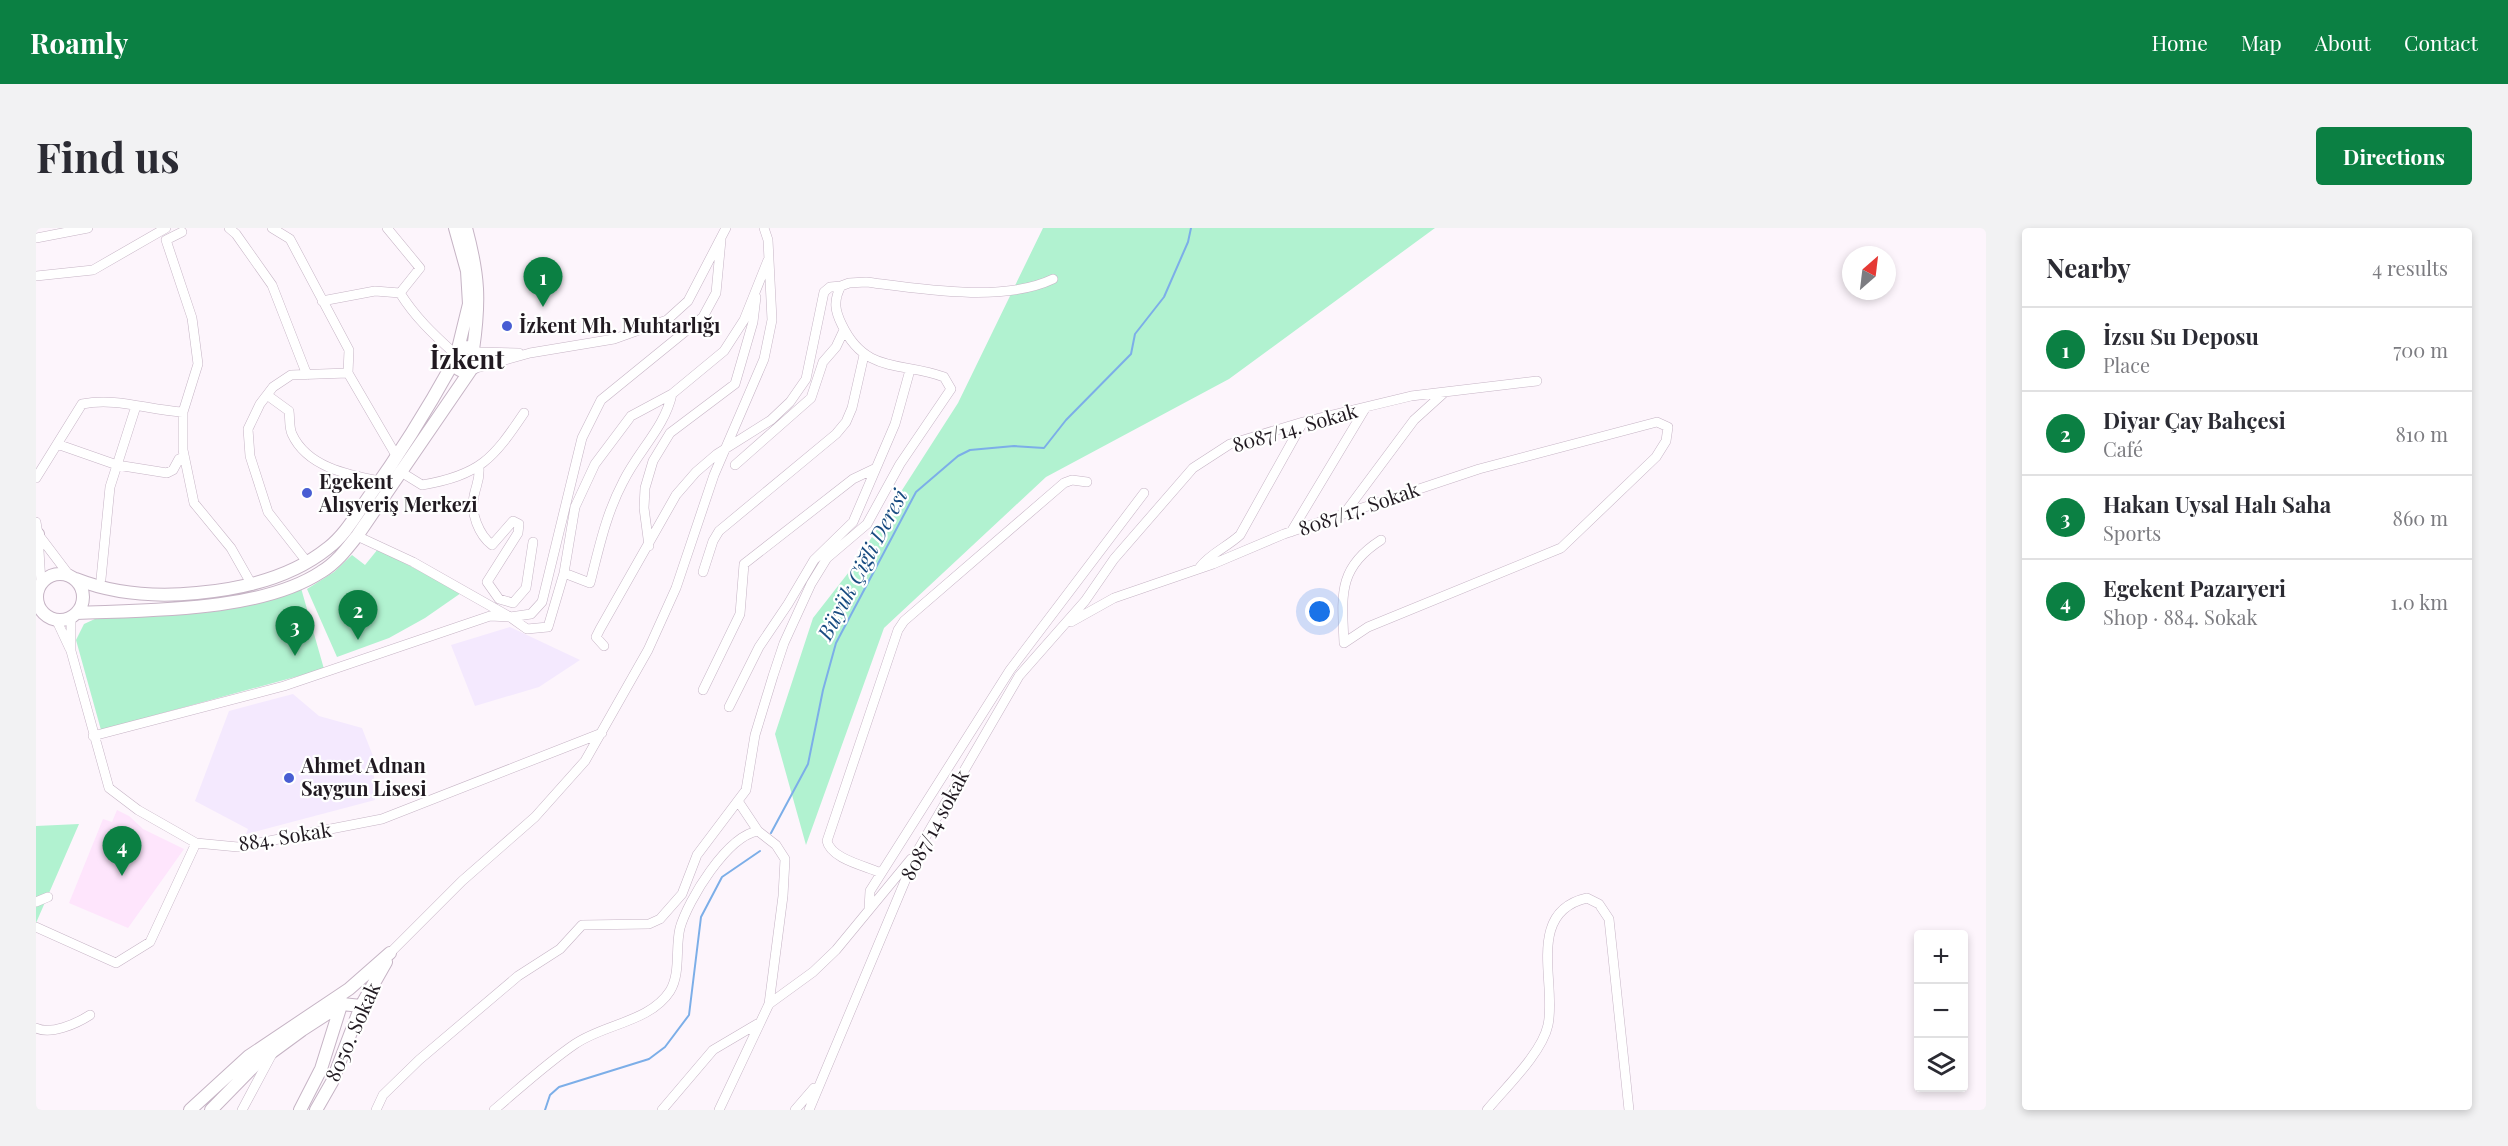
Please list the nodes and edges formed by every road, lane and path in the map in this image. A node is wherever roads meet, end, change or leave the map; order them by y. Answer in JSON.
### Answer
{"nodes":[{"id":1,"x":88,"y":228,"type":"edge"},
{"id":2,"x":166,"y":228,"type":"edge"},
{"id":3,"x":229,"y":228,"type":"edge"},
{"id":4,"x":272,"y":228,"type":"edge"},
{"id":5,"x":387,"y":228,"type":"edge"},
{"id":6,"x":455,"y":228,"type":"edge"},
{"id":7,"x":466,"y":228,"type":"edge"},
{"id":8,"x":726,"y":228,"type":"edge"},
{"id":9,"x":764,"y":228,"type":"edge"},
{"id":10,"x":64,"y":230,"type":"edge"},
{"id":11,"x":182,"y":232,"type":"dead end"},
{"id":12,"x":36,"y":238,"type":"edge"},
{"id":13,"x":721,"y":240,"type":"junction"},
{"id":14,"x":768,"y":260,"type":"junction"},
{"id":15,"x":36,"y":276,"type":"edge"},
{"id":16,"x":1053,"y":279,"type":"dead end"},
{"id":17,"x":841,"y":286,"type":"junction"},
{"id":18,"x":400,"y":293,"type":"junction"},
{"id":19,"x":755,"y":294,"type":"junction"},
{"id":20,"x":322,"y":301,"type":"junction"},
{"id":21,"x":844,"y":330,"type":"junction"},
{"id":22,"x":474,"y":351,"type":"junction"},
{"id":23,"x":530,"y":353,"type":"junction"},
{"id":24,"x":455,"y":355,"type":"junction"},
{"id":25,"x":864,"y":355,"type":"junction"},
{"id":26,"x":471,"y":370,"type":"junction"},
{"id":27,"x":910,"y":370,"type":"junction"},
{"id":28,"x":348,"y":373,"type":"junction"},
{"id":29,"x":306,"y":375,"type":"junction"},
{"id":30,"x":1537,"y":381,"type":"dead end"},
{"id":31,"x":1444,"y":392,"type":"junction"},
{"id":32,"x":672,"y":394,"type":"junction"},
{"id":33,"x":267,"y":395,"type":"junction"},
{"id":34,"x":136,"y":406,"type":"junction"},
{"id":35,"x":1366,"y":407,"type":"junction"},
{"id":36,"x":183,"y":412,"type":"junction"},
{"id":37,"x":524,"y":412,"type":"dead end"},
{"id":38,"x":1303,"y":422,"type":"junction"},
{"id":39,"x":57,"y":444,"type":"junction"},
{"id":40,"x":728,"y":446,"type":"junction"},
{"id":41,"x":184,"y":457,"type":"junction"},
{"id":42,"x":397,"y":457,"type":"junction"},
{"id":43,"x":117,"y":465,"type":"junction"},
{"id":44,"x":735,"y":465,"type":"dead end"},
{"id":45,"x":479,"y":468,"type":"junction"},
{"id":46,"x":876,"y":468,"type":"junction"},
{"id":47,"x":401,"y":472,"type":"junction"},
{"id":48,"x":36,"y":478,"type":"edge"},
{"id":49,"x":380,"y":481,"type":"junction"},
{"id":50,"x":1087,"y":483,"type":"dead end"},
{"id":51,"x":1144,"y":493,"type":"dead end"},
{"id":52,"x":1344,"y":514,"type":"junction"},
{"id":53,"x":1291,"y":532,"type":"junction"},
{"id":54,"x":37,"y":533,"type":"edge"},
{"id":55,"x":357,"y":536,"type":"junction"},
{"id":56,"x":1381,"y":540,"type":"dead end"},
{"id":57,"x":532,"y":542,"type":"dead end"},
{"id":58,"x":648,"y":546,"type":"junction"},
{"id":59,"x":307,"y":562,"type":"junction"},
{"id":60,"x":1198,"y":569,"type":"junction"},
{"id":61,"x":703,"y":572,"type":"dead end"},
{"id":62,"x":564,"y":573,"type":"junction"},
{"id":63,"x":72,"y":577,"type":"junction"},
{"id":64,"x":101,"y":579,"type":"dead end"},
{"id":65,"x":252,"y":585,"type":"junction"},
{"id":66,"x":38,"y":588,"type":"edge"},
{"id":67,"x":255,"y":598,"type":"junction"},
{"id":68,"x":74,"y":615,"type":"junction"},
{"id":69,"x":47,"y":617,"type":"edge"},
{"id":70,"x":510,"y":617,"type":"junction"},
{"id":71,"x":1060,"y":629,"type":"junction"},
{"id":72,"x":604,"y":646,"type":"dead end"},
{"id":73,"x":71,"y":651,"type":"junction"},
{"id":74,"x":703,"y":690,"type":"dead end"},
{"id":75,"x":729,"y":707,"type":"dead end"},
{"id":76,"x":602,"y":733,"type":"junction"},
{"id":77,"x":93,"y":736,"type":"junction"},
{"id":78,"x":738,"y":801,"type":"junction"},
{"id":79,"x":758,"y":831,"type":"junction"},
{"id":80,"x":196,"y":843,"type":"junction"},
{"id":81,"x":918,"y":850,"type":"junction"},
{"id":82,"x":881,"y":873,"type":"junction"},
{"id":83,"x":48,"y":897,"type":"dead end"},
{"id":84,"x":36,"y":902,"type":"edge"},
{"id":85,"x":869,"y":909,"type":"junction"},
{"id":86,"x":36,"y":927,"type":"edge"},
{"id":87,"x":390,"y":953,"type":"junction"},
{"id":88,"x":349,"y":989,"type":"junction"},
{"id":89,"x":368,"y":993,"type":"junction"},
{"id":90,"x":342,"y":1004,"type":"junction"},
{"id":91,"x":768,"y":1004,"type":"junction"},
{"id":92,"x":361,"y":1006,"type":"junction"},
{"id":93,"x":90,"y":1015,"type":"dead end"},
{"id":94,"x":759,"y":1022,"type":"junction"},
{"id":95,"x":36,"y":1028,"type":"edge"},
{"id":96,"x":273,"y":1052,"type":"junction"},
{"id":97,"x":820,"y":1082,"type":"junction"},
{"id":98,"x":190,"y":1110,"type":"edge"},
{"id":99,"x":211,"y":1110,"type":"edge"},
{"id":100,"x":242,"y":1110,"type":"edge"},
{"id":101,"x":300,"y":1110,"type":"edge"},
{"id":102,"x":316,"y":1110,"type":"edge"},
{"id":103,"x":376,"y":1110,"type":"edge"},
{"id":104,"x":494,"y":1110,"type":"edge"},
{"id":105,"x":662,"y":1110,"type":"edge"},
{"id":106,"x":719,"y":1110,"type":"edge"},
{"id":107,"x":795,"y":1110,"type":"edge"},
{"id":108,"x":808,"y":1110,"type":"edge"},
{"id":109,"x":1488,"y":1110,"type":"edge"},
{"id":110,"x":1629,"y":1110,"type":"edge"}],
"edges":[{"from":1,"to":10,"type":"street"},
{"from":2,"to":15,"type":"street"},
{"from":3,"to":29,"type":"street"},
{"from":4,"to":20,"type":"street"},
{"from":5,"to":18,"type":"street"},
{"from":6,"to":24,"type":"street"},
{"from":7,"to":22,"type":"street"},
{"from":8,"to":13,"type":"street"},
{"from":9,"to":14,"type":"street"},
{"from":10,"to":12,"type":"street"},
{"from":11,"to":36,"type":"street"},
{"from":13,"to":23,"type":"street"},
{"from":13,"to":70,"type":"street"},
{"from":14,"to":19,"type":"street"},
{"from":14,"to":40,"type":"street"},
{"from":16,"to":17,"type":"street"},
{"from":17,"to":21,"type":"street"},
{"from":17,"to":40,"type":"street"},
{"from":18,"to":20,"type":"street"},
{"from":18,"to":24,"type":"street"},
{"from":19,"to":32,"type":"street"},
{"from":19,"to":58,"type":"street"},
{"from":20,"to":28,"type":"street"},
{"from":21,"to":25,"type":"street"},
{"from":21,"to":44,"type":"street"},
{"from":22,"to":23,"type":"street"},
{"from":22,"to":24,"type":"street"},
{"from":22,"to":26,"type":"street"},
{"from":23,"to":26,"type":"street"},
{"from":24,"to":26,"type":"street"},
{"from":24,"to":42,"type":"street"},
{"from":25,"to":27,"type":"street"},
{"from":25,"to":61,"type":"street"},
{"from":26,"to":47,"type":"street"},
{"from":27,"to":46,"type":"street"},
{"from":27,"to":78,"type":"street"},
{"from":28,"to":29,"type":"street"},
{"from":28,"to":42,"type":"street"},
{"from":29,"to":33,"type":"street"},
{"from":30,"to":31,"type":"street","name":"8087/14. Sokak"},
{"from":31,"to":35,"type":"street","name":"8087/14. Sokak"},
{"from":31,"to":52,"type":"street"},
{"from":32,"to":62,"type":"street"},
{"from":32,"to":62,"type":"street"},
{"from":33,"to":49,"type":"street"},
{"from":33,"to":59,"type":"street"},
{"from":34,"to":36,"type":"street"},
{"from":34,"to":39,"type":"street"},
{"from":34,"to":43,"type":"street"},
{"from":35,"to":38,"type":"street","name":"8087/14. Sokak"},
{"from":35,"to":53,"type":"street"},
{"from":36,"to":41,"type":"street"},
{"from":37,"to":45,"type":"street"},
{"from":38,"to":60,"type":"street"},
{"from":38,"to":71,"type":"street","name":"8087/14. Sokak"},
{"from":39,"to":43,"type":"street"},
{"from":39,"to":48,"type":"street"},
{"from":40,"to":58,"type":"street"},
{"from":40,"to":76,"type":"street"},
{"from":41,"to":43,"type":"street"},
{"from":41,"to":65,"type":"street"},
{"from":42,"to":49,"type":"street"},
{"from":43,"to":64,"type":"street"},
{"from":45,"to":47,"type":"street"},
{"from":45,"to":57,"type":"street"},
{"from":46,"to":74,"type":"street"},
{"from":46,"to":75,"type":"street"},
{"from":47,"to":55,"type":"street"},
{"from":49,"to":59,"type":"street"},
{"from":50,"to":82,"type":"street"},
{"from":51,"to":82,"type":"street"},
{"from":52,"to":53,"type":"street","name":"8087/17. Sokak"},
{"from":52,"to":56,"type":"street","name":"8087/17. Sokak"},
{"from":53,"to":60,"type":"street","name":"8087/17. Sokak"},
{"from":54,"to":63,"type":"street"},
{"from":54,"to":66,"type":"street"},
{"from":55,"to":67,"type":"street"},
{"from":55,"to":70,"type":"street"},
{"from":58,"to":72,"type":"street"},
{"from":59,"to":65,"type":"street"},
{"from":60,"to":71,"type":"street","name":"8087/17. Sokak"},
{"from":62,"to":70,"type":"street"},
{"from":63,"to":65,"type":"street"},
{"from":63,"to":66,"type":"street"},
{"from":63,"to":68,"type":"street"},
{"from":65,"to":67,"type":"street"},
{"from":66,"to":69,"type":"street"},
{"from":67,"to":68,"type":"street"},
{"from":68,"to":69,"type":"street"},
{"from":68,"to":73,"type":"street","name":"884. Sokak"},
{"from":69,"to":73,"type":"street","name":"884. Sokak"},
{"from":70,"to":77,"type":"street"},
{"from":71,"to":81,"type":"street","name":"8087/14 sokak"},
{"from":73,"to":77,"type":"street","name":"884. Sokak"},
{"from":76,"to":80,"type":"street","name":"884. Sokak"},
{"from":76,"to":87,"type":"street"},
{"from":77,"to":80,"type":"street","name":"884. Sokak"},
{"from":78,"to":79,"type":"street"},
{"from":78,"to":103,"type":"street"},
{"from":79,"to":91,"type":"street"},
{"from":79,"to":104,"type":"street"},
{"from":80,"to":86,"type":"street"},
{"from":81,"to":85,"type":"street"},
{"from":81,"to":97,"type":"street","name":"8087/14 sokak"},
{"from":82,"to":85,"type":"street"},
{"from":83,"to":84,"type":"street"},
{"from":85,"to":91,"type":"street"},
{"from":87,"to":88,"type":"street"},
{"from":87,"to":89,"type":"street","name":"8050. Sokak"},
{"from":88,"to":89,"type":"street"},
{"from":88,"to":90,"type":"street","name":"8050. Sokak"},
{"from":88,"to":98,"type":"street"},
{"from":89,"to":92,"type":"street","name":"8050. Sokak"},
{"from":90,"to":92,"type":"street"},
{"from":90,"to":96,"type":"street"},
{"from":90,"to":101,"type":"street","name":"8050. Sokak"},
{"from":91,"to":94,"type":"street"},
{"from":92,"to":102,"type":"street","name":"8050. Sokak"},
{"from":93,"to":95,"type":"street"},
{"from":94,"to":105,"type":"street"},
{"from":94,"to":106,"type":"street"},
{"from":96,"to":99,"type":"street"},
{"from":96,"to":100,"type":"street"},
{"from":97,"to":107,"type":"street"},
{"from":97,"to":108,"type":"street","name":"8087/14 sokak"},
{"from":109,"to":110,"type":"street"}]}
